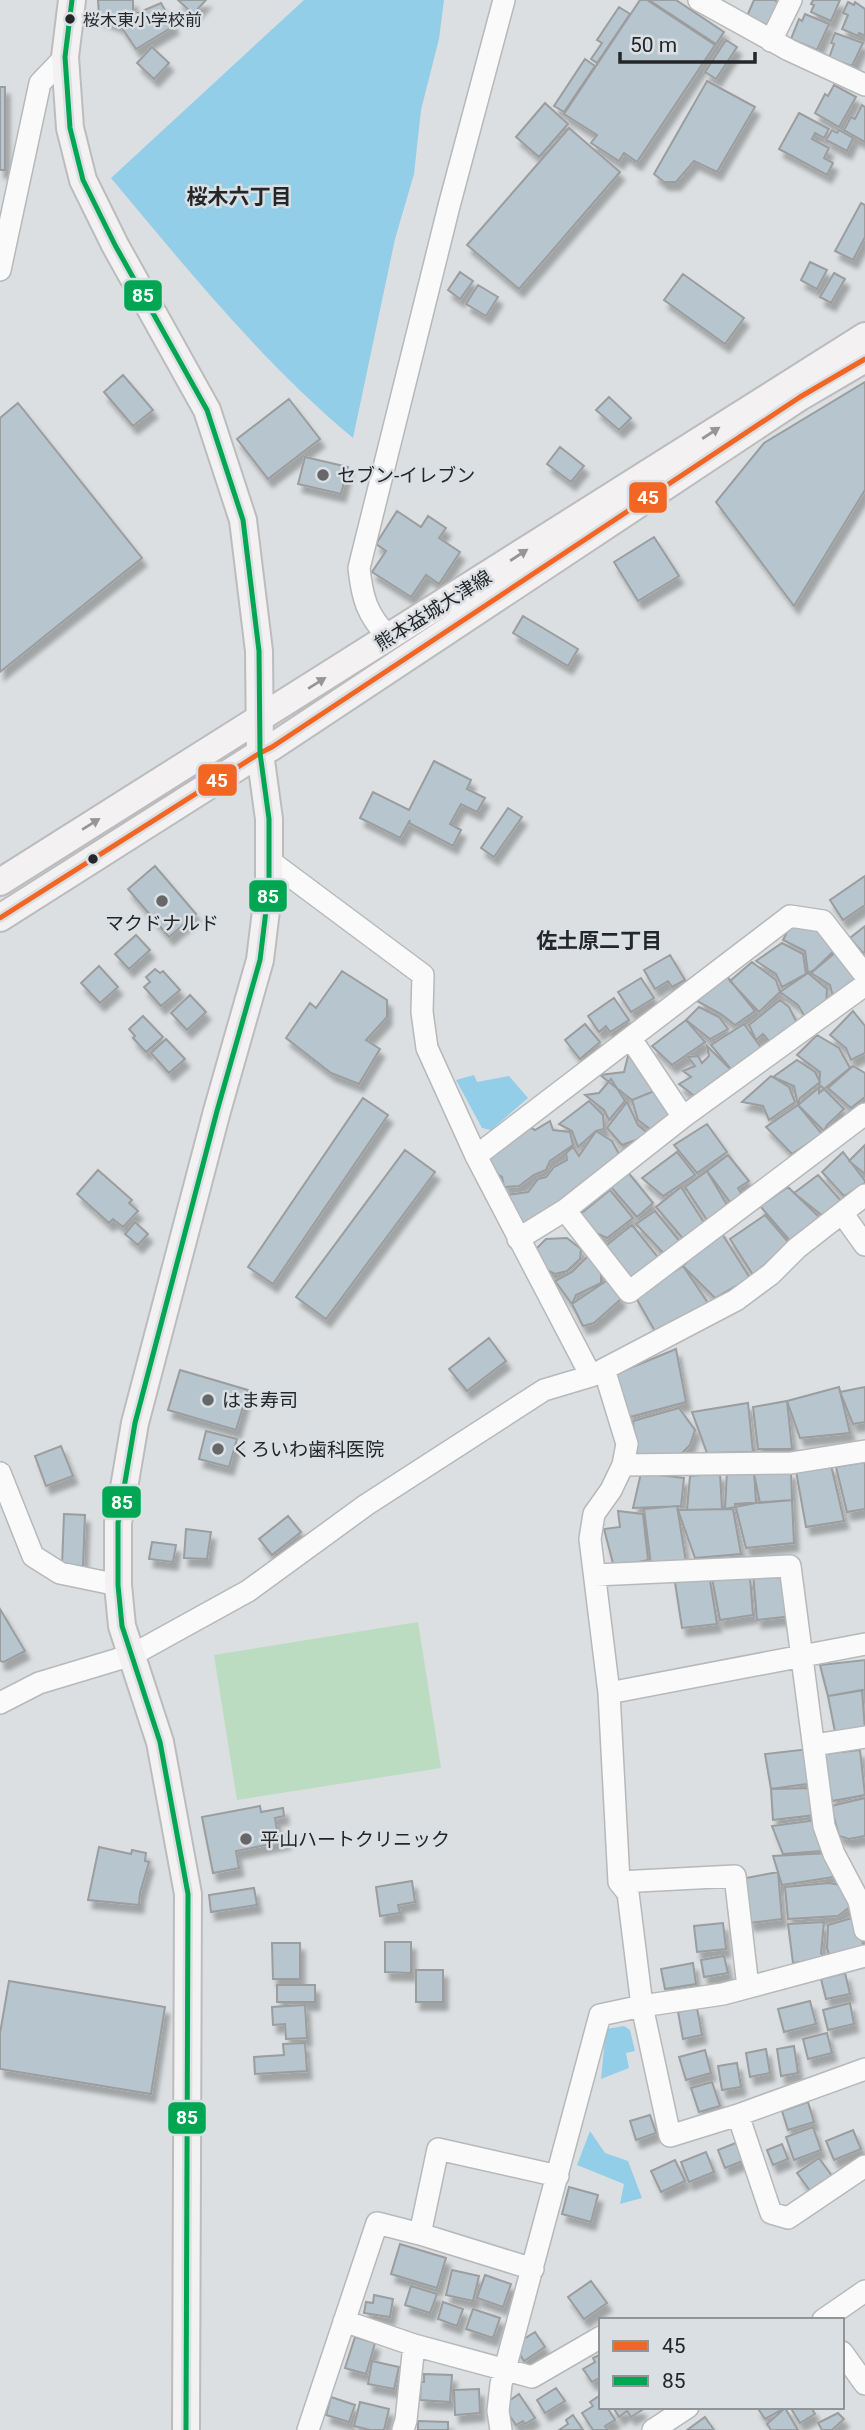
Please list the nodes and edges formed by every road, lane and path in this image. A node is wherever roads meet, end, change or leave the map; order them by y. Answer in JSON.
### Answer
{"nodes":[{"id":1,"x":72,"y":0,"type":"edge"},
{"id":2,"x":504,"y":0,"type":"edge"},
{"id":3,"x":699,"y":0,"type":"edge"},
{"id":4,"x":791,"y":0,"type":"edge"},
{"id":5,"x":771,"y":41,"type":"junction"},
{"id":6,"x":65,"y":57,"type":"junction"},
{"id":7,"x":863,"y":77,"type":"edge"},
{"id":8,"x":0,"y":270,"type":"edge"},
{"id":9,"x":865,"y":336,"type":"edge"},
{"id":10,"x":865,"y":359,"type":"edge"},
{"id":11,"x":389,"y":637,"type":"junction"},
{"id":12,"x":259,"y":719,"type":"junction"},
{"id":13,"x":260,"y":752,"type":"junction"},
{"id":14,"x":270,"y":861,"type":"junction"},
{"id":15,"x":0,"y":882,"type":"edge"},
{"id":16,"x":0,"y":918,"type":"edge"},
{"id":17,"x":865,"y":975,"type":"edge"},
{"id":18,"x":865,"y":985,"type":"edge"},
{"id":19,"x":631,"y":1039,"type":"junction"},
{"id":20,"x":865,"y":1114,"type":"edge"},
{"id":21,"x":683,"y":1116,"type":"junction"},
{"id":22,"x":475,"y":1156,"type":"junction"},
{"id":23,"x":865,"y":1195,"type":"edge"},
{"id":24,"x":565,"y":1210,"type":"junction"},
{"id":25,"x":842,"y":1213,"type":"junction"},
{"id":26,"x":518,"y":1239,"type":"junction"},
{"id":27,"x":865,"y":1245,"type":"edge"},
{"id":28,"x":597,"y":1373,"type":"junction"},
{"id":29,"x":865,"y":1451,"type":"edge"},
{"id":30,"x":623,"y":1465,"type":"junction"},
{"id":31,"x":0,"y":1473,"type":"edge"},
{"id":32,"x":595,"y":1575,"type":"junction"},
{"id":33,"x":118,"y":1585,"type":"junction"},
{"id":34,"x":865,"y":1644,"type":"edge"},
{"id":35,"x":132,"y":1655,"type":"junction"},
{"id":36,"x":803,"y":1656,"type":"junction"},
{"id":37,"x":609,"y":1693,"type":"junction"},
{"id":38,"x":0,"y":1703,"type":"edge"},
{"id":39,"x":865,"y":1737,"type":"edge"},
{"id":40,"x":814,"y":1745,"type":"junction"},
{"id":41,"x":619,"y":1882,"type":"junction"},
{"id":42,"x":865,"y":1930,"type":"edge"},
{"id":43,"x":865,"y":1956,"type":"edge"},
{"id":44,"x":748,"y":1987,"type":"junction"},
{"id":45,"x":642,"y":2006,"type":"junction"},
{"id":46,"x":865,"y":2069,"type":"edge"},
{"id":47,"x":738,"y":2115,"type":"junction"},
{"id":48,"x":865,"y":2166,"type":"edge"},
{"id":49,"x":558,"y":2176,"type":"junction"},
{"id":50,"x":420,"y":2234,"type":"junction"},
{"id":51,"x":533,"y":2269,"type":"junction"},
{"id":52,"x":865,"y":2291,"type":"edge"},
{"id":53,"x":826,"y":2318,"type":"edge"},
{"id":54,"x":344,"y":2321,"type":"junction"},
{"id":55,"x":599,"y":2338,"type":"edge"},
{"id":56,"x":414,"y":2345,"type":"junction"},
{"id":57,"x":844,"y":2355,"type":"edge"},
{"id":58,"x":506,"y":2368,"type":"junction"},
{"id":59,"x":865,"y":2384,"type":"edge"},
{"id":60,"x":683,"y":2409,"type":"edge"},
{"id":61,"x":657,"y":2420,"type":"edge"},
{"id":62,"x":186,"y":2430,"type":"edge"},
{"id":63,"x":307,"y":2430,"type":"edge"},
{"id":64,"x":403,"y":2430,"type":"edge"},
{"id":65,"x":501,"y":2430,"type":"edge"}],
"edges":[{"from":1,"to":6,"type":"main road"},
{"from":2,"to":11,"type":"street"},
{"from":3,"to":5,"type":"street"},
{"from":4,"to":5,"type":"street"},
{"from":5,"to":7,"type":"street"},
{"from":6,"to":8,"type":"street"},
{"from":6,"to":12,"type":"main road"},
{"from":11,"to":9,"type":"main road","name":"熊本益城大津線","one_way":true},
{"from":10,"to":13,"type":"main road","name":"熊本益城大津線"},
{"from":12,"to":11,"type":"main road","name":"熊本益城大津線","one_way":true},
{"from":12,"to":13,"type":"main road"},
{"from":15,"to":12,"type":"main road","name":"熊本益城大津線","one_way":true},
{"from":13,"to":14,"type":"main road"},
{"from":13,"to":16,"type":"main road","name":"熊本益城大津線"},
{"from":14,"to":22,"type":"street"},
{"from":14,"to":33,"type":"main road"},
{"from":17,"to":19,"type":"street"},
{"from":18,"to":21,"type":"street"},
{"from":19,"to":21,"type":"street"},
{"from":19,"to":22,"type":"street"},
{"from":20,"to":24,"type":"street"},
{"from":21,"to":24,"type":"street"},
{"from":22,"to":26,"type":"street"},
{"from":23,"to":25,"type":"street"},
{"from":24,"to":26,"type":"street"},
{"from":25,"to":27,"type":"street"},
{"from":25,"to":28,"type":"street"},
{"from":26,"to":28,"type":"street"},
{"from":28,"to":30,"type":"street"},
{"from":28,"to":35,"type":"street"},
{"from":29,"to":30,"type":"street"},
{"from":30,"to":32,"type":"street"},
{"from":31,"to":33,"type":"street"},
{"from":32,"to":36,"type":"street"},
{"from":32,"to":37,"type":"street"},
{"from":33,"to":35,"type":"main road"},
{"from":34,"to":36,"type":"street"},
{"from":35,"to":38,"type":"street"},
{"from":35,"to":62,"type":"main road"},
{"from":36,"to":37,"type":"street"},
{"from":36,"to":40,"type":"street"},
{"from":37,"to":41,"type":"street"},
{"from":39,"to":40,"type":"street"},
{"from":40,"to":42,"type":"street"},
{"from":41,"to":44,"type":"street"},
{"from":41,"to":45,"type":"street"},
{"from":43,"to":44,"type":"street"},
{"from":44,"to":45,"type":"street"},
{"from":45,"to":47,"type":"street"},
{"from":45,"to":49,"type":"street"},
{"from":46,"to":47,"type":"street"},
{"from":47,"to":48,"type":"street"},
{"from":49,"to":50,"type":"street"},
{"from":49,"to":51,"type":"street"},
{"from":50,"to":51,"type":"street"},
{"from":50,"to":54,"type":"street"},
{"from":51,"to":58,"type":"street"},
{"from":52,"to":53,"type":"street"},
{"from":54,"to":56,"type":"street"},
{"from":54,"to":63,"type":"street"},
{"from":55,"to":58,"type":"street"},
{"from":56,"to":58,"type":"street"},
{"from":56,"to":64,"type":"street"},
{"from":57,"to":59,"type":"street"},
{"from":58,"to":65,"type":"street"},
{"from":60,"to":61,"type":"street"}]}
